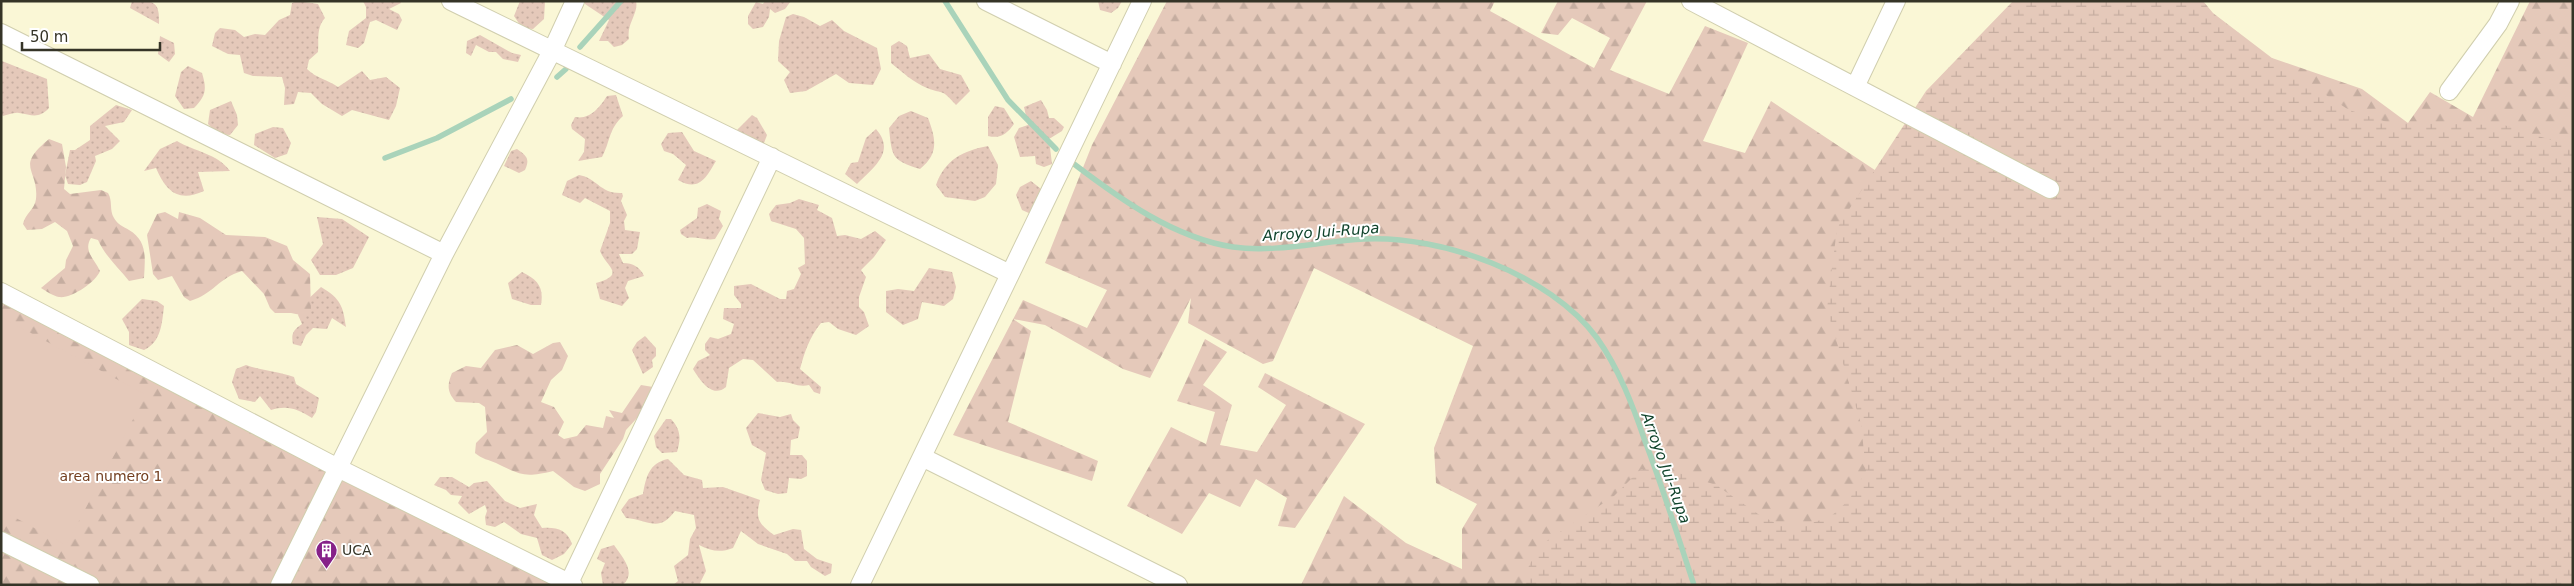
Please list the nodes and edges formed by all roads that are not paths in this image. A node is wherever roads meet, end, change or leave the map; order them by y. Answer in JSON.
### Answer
{"nodes":[{"id":1,"x":451,"y":1,"type":"edge"},
{"id":2,"x":575,"y":1,"type":"edge"},
{"id":3,"x":986,"y":1,"type":"edge"},
{"id":4,"x":1142,"y":1,"type":"edge"},
{"id":5,"x":1691,"y":1,"type":"edge"},
{"id":6,"x":1896,"y":1,"type":"edge"},
{"id":7,"x":2510,"y":1,"type":"edge"},
{"id":8,"x":1,"y":33,"type":"edge"},
{"id":9,"x":552,"y":51,"type":"junction"},
{"id":10,"x":1112,"y":64,"type":"junction"},
{"id":11,"x":1855,"y":87,"type":"junction"},
{"id":12,"x":2449,"y":90,"type":"dead end"},
{"id":13,"x":772,"y":157,"type":"junction"},
{"id":14,"x":2050,"y":189,"type":"dead end"},
{"id":15,"x":444,"y":254,"type":"junction"},
{"id":16,"x":1010,"y":274,"type":"junction"},
{"id":17,"x":1,"y":292,"type":"edge"},
{"id":18,"x":922,"y":457,"type":"junction"},
{"id":19,"x":338,"y":468,"type":"junction"},
{"id":20,"x":1,"y":541,"type":"edge"},
{"id":21,"x":570,"y":584,"type":"edge"},
{"id":22,"x":90,"y":585,"type":"edge"},
{"id":23,"x":280,"y":585,"type":"edge"},
{"id":24,"x":860,"y":585,"type":"edge"},
{"id":25,"x":1178,"y":585,"type":"edge"}],
"edges":[{"from":1,"to":9,"type":"street"},
{"from":2,"to":9,"type":"street"},
{"from":3,"to":10,"type":"street"},
{"from":4,"to":10,"type":"street"},
{"from":5,"to":11,"type":"street"},
{"from":6,"to":11,"type":"street"},
{"from":7,"to":12,"type":"street"},
{"from":8,"to":15,"type":"street"},
{"from":9,"to":13,"type":"street"},
{"from":9,"to":15,"type":"street"},
{"from":10,"to":16,"type":"street"},
{"from":11,"to":14,"type":"street"},
{"from":13,"to":16,"type":"street"},
{"from":13,"to":21,"type":"street"},
{"from":15,"to":19,"type":"street"},
{"from":16,"to":18,"type":"street"},
{"from":17,"to":19,"type":"street"},
{"from":18,"to":24,"type":"street"},
{"from":18,"to":25,"type":"street"},
{"from":19,"to":21,"type":"street"},
{"from":19,"to":23,"type":"street"},
{"from":20,"to":22,"type":"street"}]}
